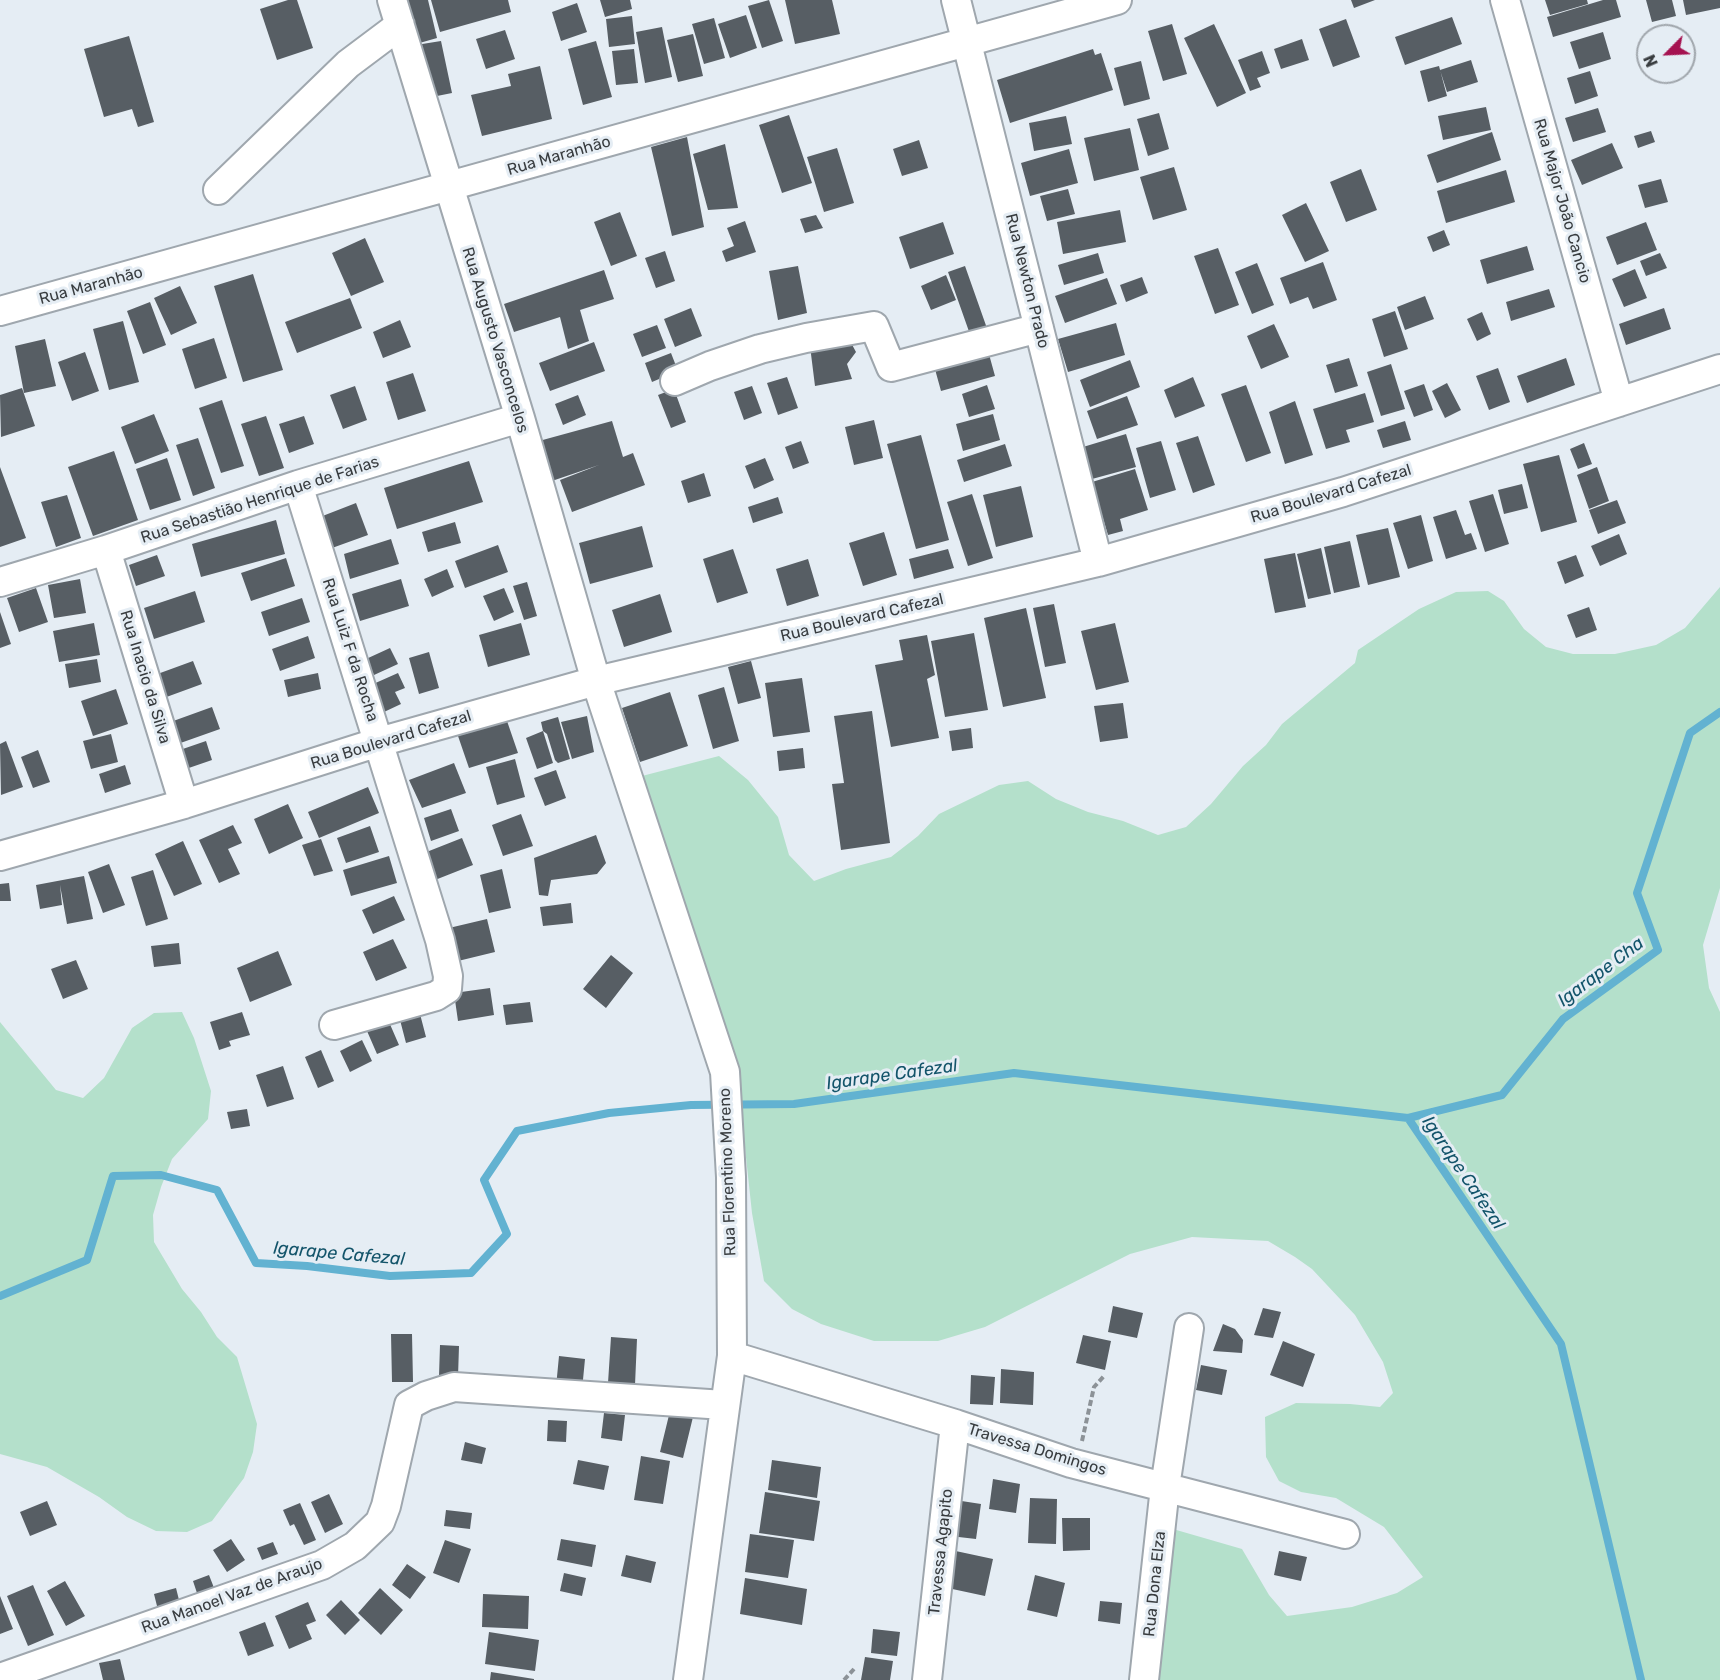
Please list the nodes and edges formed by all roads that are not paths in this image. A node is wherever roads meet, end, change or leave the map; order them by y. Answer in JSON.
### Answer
{"nodes":[{"id":1,"x":956,"y":0,"type":"edge"},
{"id":2,"x":1118,"y":0,"type":"edge"},
{"id":3,"x":1505,"y":0,"type":"edge"},
{"id":4,"x":396,"y":12,"type":"edge"},
{"id":5,"x":967,"y":41,"type":"junction"},
{"id":6,"x":448,"y":187,"type":"junction"},
{"id":7,"x":218,"y":190,"type":"dead end"},
{"id":8,"x":0,"y":311,"type":"edge"},
{"id":9,"x":1039,"y":328,"type":"junction"},
{"id":10,"x":1720,"y":369,"type":"edge"},
{"id":11,"x":675,"y":381,"type":"dead end"},
{"id":12,"x":1619,"y":402,"type":"junction"},
{"id":13,"x":520,"y":418,"type":"junction"},
{"id":14,"x":298,"y":485,"type":"junction"},
{"id":15,"x":106,"y":550,"type":"junction"},
{"id":16,"x":1098,"y":562,"type":"junction"},
{"id":17,"x":0,"y":582,"type":"edge"},
{"id":18,"x":596,"y":681,"type":"junction"},
{"id":19,"x":379,"y":742,"type":"junction"},
{"id":20,"x":184,"y":804,"type":"junction"},
{"id":21,"x":0,"y":856,"type":"edge"},
{"id":22,"x":334,"y":1025,"type":"dead end"},
{"id":23,"x":1189,"y":1328,"type":"dead end"},
{"id":24,"x":732,"y":1356,"type":"junction"},
{"id":25,"x":724,"y":1405,"type":"junction"},
{"id":26,"x":955,"y":1424,"type":"junction"},
{"id":27,"x":1165,"y":1487,"type":"junction"},
{"id":28,"x":1346,"y":1534,"type":"dead end"},
{"id":29,"x":0,"y":1678,"type":"edge"},
{"id":30,"x":688,"y":1680,"type":"edge"},
{"id":31,"x":927,"y":1680,"type":"edge"},
{"id":32,"x":1144,"y":1680,"type":"edge"}],
"edges":[{"from":1,"to":5,"type":"street","name":"Rua Newton Prado"},
{"from":2,"to":5,"type":"street","name":"Rua Maranhão"},
{"from":3,"to":12,"type":"street","name":"Rua Major João Cancio"},
{"from":4,"to":6,"type":"street","name":"Rua Augusto Vasconcelos"},
{"from":4,"to":7,"type":"street"},
{"from":5,"to":6,"type":"street","name":"Rua Maranhão"},
{"from":5,"to":9,"type":"street","name":"Rua Newton Prado"},
{"from":6,"to":8,"type":"street","name":"Rua Maranhão"},
{"from":6,"to":13,"type":"street","name":"Rua Augusto Vasconcelos"},
{"from":9,"to":11,"type":"street"},
{"from":9,"to":16,"type":"street","name":"Rua Newton Prado"},
{"from":10,"to":12,"type":"street","name":"Rua Boulevard Cafezal"},
{"from":12,"to":16,"type":"street","name":"Rua Boulevard Cafezal"},
{"from":13,"to":14,"type":"street","name":"Rua Sebastião Henrique de Farias"},
{"from":13,"to":18,"type":"street","name":"Rua Augusto Vasconcelos"},
{"from":14,"to":15,"type":"street","name":"Rua Sebastião Henrique de Farias"},
{"from":14,"to":19,"type":"street","name":"Rua Luiz F da Rocha"},
{"from":15,"to":17,"type":"street","name":"Rua Sebastião Henrique de Farias"},
{"from":15,"to":20,"type":"street","name":"Rua Inacio da Silva"},
{"from":16,"to":18,"type":"street","name":"Rua Boulevard Cafezal"},
{"from":18,"to":19,"type":"street","name":"Rua Boulevard Cafezal"},
{"from":18,"to":24,"type":"street","name":"Rua Florentino Moreno"},
{"from":19,"to":20,"type":"street","name":"Rua Boulevard Cafezal"},
{"from":19,"to":22,"type":"street","name":"Rua Luiz F da Rocha"},
{"from":20,"to":21,"type":"street","name":"Rua Boulevard Cafezal"},
{"from":23,"to":27,"type":"street","name":"Rua Dona Elza"},
{"from":24,"to":25,"type":"street","name":"Rua Florentino Moreno"},
{"from":24,"to":26,"type":"street","name":"Travessa Domingos"},
{"from":25,"to":29,"type":"street","name":"Rua Manoel Vaz de Araujo"},
{"from":25,"to":30,"type":"street","name":"Rua Florentino Moreno"},
{"from":26,"to":27,"type":"street","name":"Travessa Domingos"},
{"from":26,"to":31,"type":"street","name":"Travessa Agapito"},
{"from":27,"to":28,"type":"street","name":"Travessa Domingos"},
{"from":27,"to":32,"type":"street","name":"Rua Dona Elza"}]}
